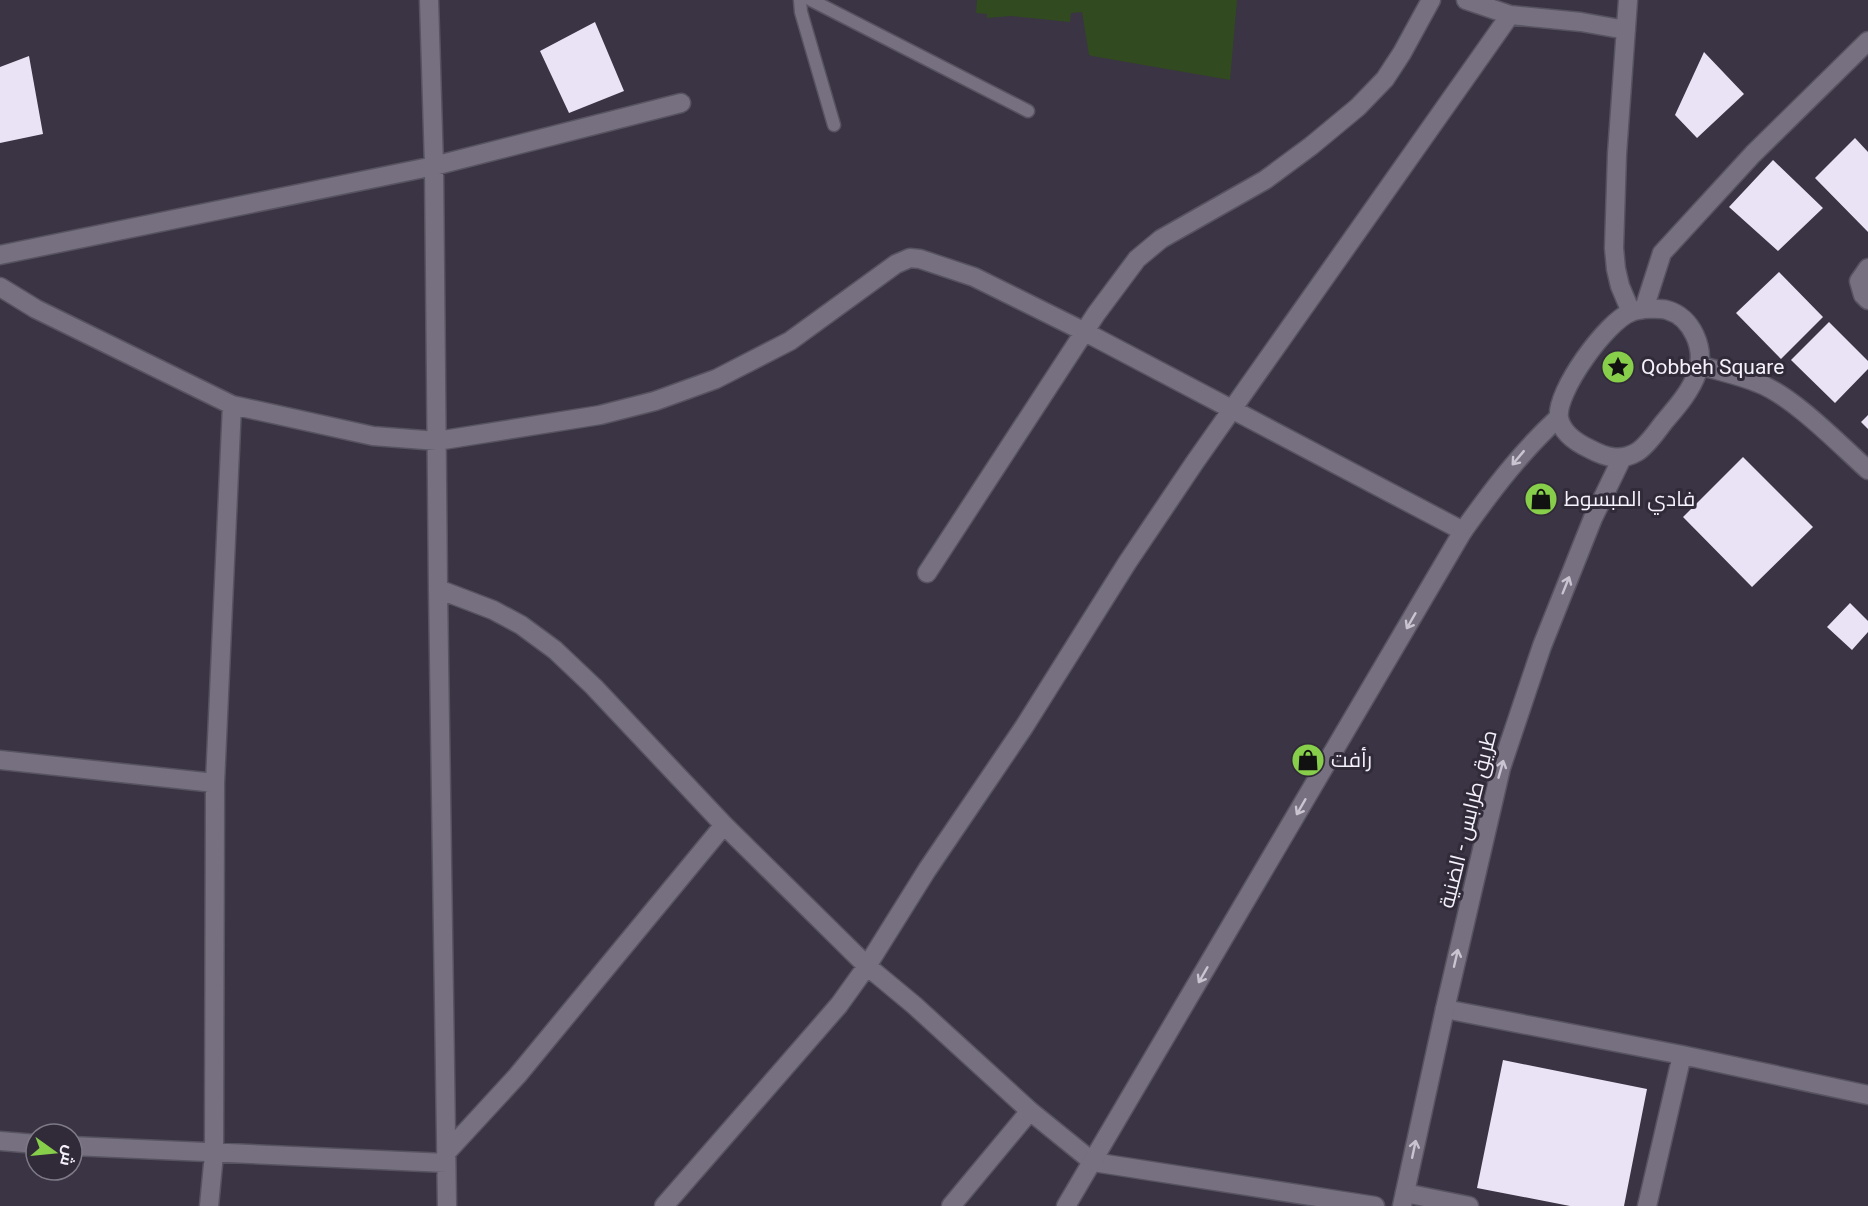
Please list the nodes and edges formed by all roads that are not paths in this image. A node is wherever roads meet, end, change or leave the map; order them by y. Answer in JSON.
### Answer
{"nodes":[{"id":1,"x":429,"y":0,"type":"edge"},
{"id":2,"x":800,"y":0,"type":"edge"},
{"id":3,"x":811,"y":0,"type":"edge"},
{"id":4,"x":1431,"y":0,"type":"edge"},
{"id":5,"x":1466,"y":0,"type":"edge"},
{"id":6,"x":1628,"y":0,"type":"edge"},
{"id":7,"x":1510,"y":15,"type":"junction"},
{"id":8,"x":1626,"y":30,"type":"junction"},
{"id":9,"x":1868,"y":40,"type":"edge"},
{"id":10,"x":681,"y":103,"type":"dead end"},
{"id":11,"x":1028,"y":111,"type":"dead end"},
{"id":12,"x":834,"y":125,"type":"dead end"},
{"id":13,"x":434,"y":166,"type":"junction"},
{"id":14,"x":0,"y":255,"type":"edge"},
{"id":15,"x":1868,"y":268,"type":"edge"},
{"id":16,"x":0,"y":287,"type":"edge"},
{"id":17,"x":1868,"y":300,"type":"edge"},
{"id":18,"x":1638,"y":310,"type":"junction"},
{"id":19,"x":1085,"y":332,"type":"junction"},
{"id":20,"x":1699,"y":365,"type":"junction"},
{"id":21,"x":232,"y":405,"type":"junction"},
{"id":22,"x":1233,"y":410,"type":"junction"},
{"id":23,"x":1559,"y":417,"type":"junction"},
{"id":24,"x":437,"y":441,"type":"junction"},
{"id":25,"x":1622,"y":458,"type":"junction"},
{"id":26,"x":1868,"y":470,"type":"edge"},
{"id":27,"x":1463,"y":531,"type":"junction"},
{"id":28,"x":927,"y":573,"type":"dead end"},
{"id":29,"x":438,"y":589,"type":"junction"},
{"id":30,"x":0,"y":760,"type":"edge"},
{"id":31,"x":215,"y":783,"type":"junction"},
{"id":32,"x":724,"y":825,"type":"junction"},
{"id":33,"x":867,"y":966,"type":"junction"},
{"id":34,"x":1444,"y":1009,"type":"junction"},
{"id":35,"x":1682,"y":1055,"type":"junction"},
{"id":36,"x":1868,"y":1095,"type":"edge"},
{"id":37,"x":1030,"y":1111,"type":"junction"},
{"id":38,"x":0,"y":1141,"type":"edge"},
{"id":39,"x":24,"y":1143,"type":"edge"},
{"id":40,"x":84,"y":1147,"type":"edge"},
{"id":41,"x":213,"y":1154,"type":"junction"},
{"id":42,"x":446,"y":1158,"type":"junction"},
{"id":43,"x":1093,"y":1162,"type":"junction"},
{"id":44,"x":1404,"y":1199,"type":"edge"},
{"id":45,"x":209,"y":1206,"type":"edge"},
{"id":46,"x":447,"y":1206,"type":"edge"},
{"id":47,"x":664,"y":1206,"type":"edge"},
{"id":48,"x":951,"y":1206,"type":"edge"},
{"id":49,"x":1066,"y":1206,"type":"edge"},
{"id":50,"x":1375,"y":1206,"type":"edge"},
{"id":51,"x":1469,"y":1206,"type":"edge"},
{"id":52,"x":1647,"y":1206,"type":"edge"}],
"edges":[{"from":1,"to":13,"type":"street"},
{"from":2,"to":12,"type":"lane"},
{"from":3,"to":11,"type":"lane"},
{"from":4,"to":19,"type":"street"},
{"from":5,"to":7,"type":"street"},
{"from":6,"to":8,"type":"street"},
{"from":7,"to":8,"type":"street"},
{"from":7,"to":22,"type":"street"},
{"from":8,"to":18,"type":"street"},
{"from":9,"to":18,"type":"street"},
{"from":10,"to":13,"type":"street"},
{"from":13,"to":14,"type":"street"},
{"from":13,"to":24,"type":"street"},
{"from":15,"to":17,"type":"street"},
{"from":16,"to":21,"type":"street"},
{"from":18,"to":20,"type":"street"},
{"from":18,"to":23,"type":"street"},
{"from":19,"to":22,"type":"street"},
{"from":19,"to":24,"type":"street"},
{"from":19,"to":28,"type":"street"},
{"from":20,"to":25,"type":"street"},
{"from":20,"to":26,"type":"street"},
{"from":21,"to":24,"type":"street"},
{"from":21,"to":31,"type":"street"},
{"from":22,"to":27,"type":"street"},
{"from":22,"to":33,"type":"street"},
{"from":23,"to":25,"type":"street"},
{"from":23,"to":27,"type":"street","one_way":true},
{"from":24,"to":29,"type":"street"},
{"from":34,"to":25,"type":"street","name":"طريق طرابس - الضنية","one_way":true},
{"from":27,"to":43,"type":"street","one_way":true},
{"from":29,"to":32,"type":"street"},
{"from":29,"to":42,"type":"street"},
{"from":30,"to":31,"type":"street"},
{"from":31,"to":41,"type":"street"},
{"from":32,"to":33,"type":"street"},
{"from":32,"to":42,"type":"street"},
{"from":33,"to":37,"type":"street"},
{"from":33,"to":47,"type":"street"},
{"from":34,"to":35,"type":"street"},
{"from":44,"to":34,"type":"street","name":"طريق طرابس - الضنية","one_way":true},
{"from":35,"to":36,"type":"street"},
{"from":35,"to":52,"type":"street"},
{"from":37,"to":43,"type":"street"},
{"from":37,"to":48,"type":"street"},
{"from":38,"to":39,"type":"street"},
{"from":40,"to":41,"type":"street"},
{"from":41,"to":42,"type":"street"},
{"from":41,"to":45,"type":"street"},
{"from":42,"to":46,"type":"street"},
{"from":43,"to":49,"type":"street"},
{"from":43,"to":50,"type":"street"},
{"from":44,"to":51,"type":"street"}]}
